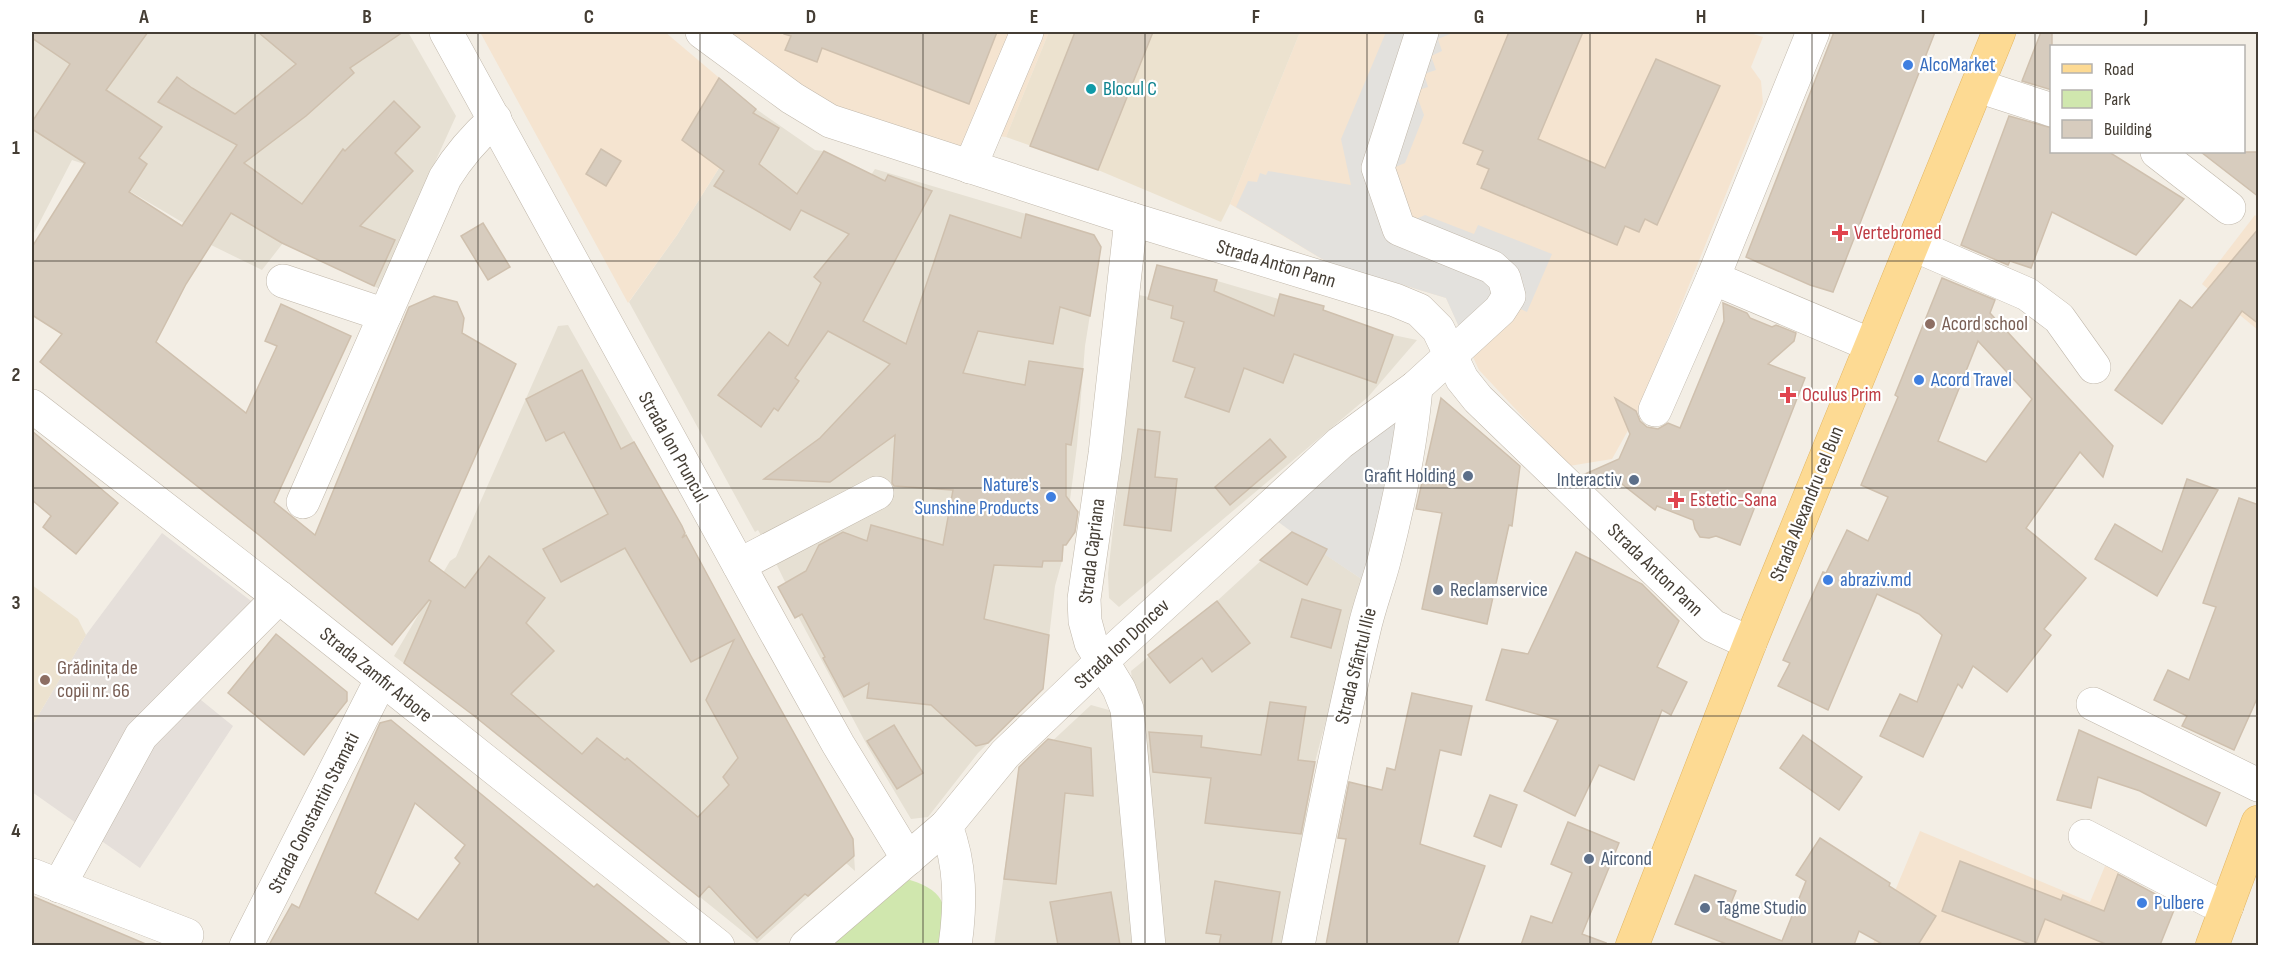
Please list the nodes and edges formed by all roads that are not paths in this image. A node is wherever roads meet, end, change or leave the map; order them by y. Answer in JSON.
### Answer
{"nodes":[{"id":1,"x":446,"y":32,"type":"edge"},
{"id":2,"x":702,"y":32,"type":"edge"},
{"id":3,"x":1027,"y":32,"type":"edge"},
{"id":4,"x":1422,"y":32,"type":"edge"},
{"id":5,"x":1813,"y":32,"type":"edge"},
{"id":6,"x":1999,"y":32,"type":"edge"},
{"id":7,"x":1978,"y":86,"type":"junction"},
{"id":8,"x":2050,"y":109,"type":"edge"},
{"id":9,"x":495,"y":119,"type":"junction"},
{"id":10,"x":2158,"y":153,"type":"edge"},
{"id":11,"x":970,"y":167,"type":"junction"},
{"id":12,"x":2229,"y":208,"type":"dead end"},
{"id":13,"x":1131,"y":219,"type":"junction"},
{"id":14,"x":1914,"y":245,"type":"junction"},
{"id":15,"x":1713,"y":278,"type":"junction"},
{"id":16,"x":283,"y":281,"type":"dead end"},
{"id":17,"x":385,"y":315,"type":"junction"},
{"id":18,"x":1872,"y":345,"type":"junction"},
{"id":19,"x":1449,"y":354,"type":"junction"},
{"id":20,"x":2094,"y":367,"type":"dead end"},
{"id":21,"x":1416,"y":387,"type":"junction"},
{"id":22,"x":32,"y":406,"type":"edge"},
{"id":23,"x":1655,"y":410,"type":"dead end"},
{"id":24,"x":877,"y":493,"type":"dead end"},
{"id":25,"x":303,"y":502,"type":"dead end"},
{"id":26,"x":739,"y":565,"type":"junction"},
{"id":27,"x":279,"y":597,"type":"junction"},
{"id":28,"x":1750,"y":643,"type":"junction"},
{"id":29,"x":1101,"y":662,"type":"junction"},
{"id":30,"x":381,"y":680,"type":"junction"},
{"id":31,"x":2093,"y":704,"type":"dead end"},
{"id":32,"x":2259,"y":785,"type":"edge"},
{"id":33,"x":2259,"y":822,"type":"edge"},
{"id":34,"x":946,"y":826,"type":"junction"},
{"id":35,"x":2085,"y":836,"type":"dead end"},
{"id":36,"x":908,"y":859,"type":"junction"},
{"id":37,"x":45,"y":880,"type":"edge"},
{"id":38,"x":2227,"y":906,"type":"junction"},
{"id":39,"x":187,"y":935,"type":"dead end"},
{"id":40,"x":246,"y":945,"type":"edge"},
{"id":41,"x":718,"y":945,"type":"edge"},
{"id":42,"x":806,"y":945,"type":"edge"},
{"id":43,"x":955,"y":945,"type":"edge"},
{"id":44,"x":1149,"y":945,"type":"edge"},
{"id":45,"x":1298,"y":945,"type":"edge"},
{"id":46,"x":1632,"y":945,"type":"edge"},
{"id":47,"x":2212,"y":945,"type":"edge"}],
"edges":[{"from":1,"to":9,"type":"street","name":"Strada Ion Pruncul"},
{"from":2,"to":11,"type":"street","name":"Strada Anton Pann"},
{"from":3,"to":11,"type":"street"},
{"from":4,"to":19,"type":"street","name":"Strada Ion Doncev"},
{"from":5,"to":15,"type":"street"},
{"from":6,"to":7,"type":"main road","name":"Strada Alexandru cel Bun"},
{"from":7,"to":8,"type":"street"},
{"from":7,"to":14,"type":"main road","name":"Strada Alexandru cel Bun"},
{"from":9,"to":17,"type":"street"},
{"from":9,"to":26,"type":"street","name":"Strada Ion Pruncul"},
{"from":10,"to":12,"type":"street"},
{"from":11,"to":13,"type":"street","name":"Strada Anton Pann"},
{"from":13,"to":19,"type":"street","name":"Strada Anton Pann"},
{"from":13,"to":29,"type":"street","name":"Strada Căpriana"},
{"from":14,"to":18,"type":"main road","name":"Strada Alexandru cel Bun"},
{"from":14,"to":20,"type":"street"},
{"from":15,"to":18,"type":"street"},
{"from":15,"to":23,"type":"street"},
{"from":16,"to":17,"type":"street"},
{"from":17,"to":25,"type":"street"},
{"from":18,"to":28,"type":"main road","name":"Strada Alexandru cel Bun"},
{"from":19,"to":21,"type":"street","name":"Strada Ion Doncev"},
{"from":19,"to":28,"type":"street","name":"Strada Anton Pann"},
{"from":21,"to":29,"type":"street","name":"Strada Ion Doncev"},
{"from":21,"to":45,"type":"street","name":"Strada Sfântul Ilie"},
{"from":22,"to":27,"type":"street","name":"Strada Zamfir Arbore"},
{"from":24,"to":26,"type":"street"},
{"from":26,"to":36,"type":"street","name":"Strada Ion Pruncul"},
{"from":27,"to":30,"type":"street","name":"Strada Zamfir Arbore"},
{"from":27,"to":37,"type":"street"},
{"from":28,"to":46,"type":"main road","name":"Strada Alexandru cel Bun"},
{"from":29,"to":34,"type":"street","name":"Strada Ion Doncev"},
{"from":29,"to":44,"type":"street","name":"Strada Căpriana"},
{"from":30,"to":40,"type":"street","name":"Strada Constantin Stamati"},
{"from":30,"to":41,"type":"street","name":"Strada Zamfir Arbore"},
{"from":31,"to":32,"type":"street"},
{"from":33,"to":38,"type":"main road"},
{"from":34,"to":36,"type":"street","name":"Strada Ion Doncev"},
{"from":34,"to":43,"type":"street"},
{"from":35,"to":38,"type":"street"},
{"from":36,"to":42,"type":"street","name":"Strada Ion Doncev"},
{"from":37,"to":39,"type":"street"},
{"from":38,"to":47,"type":"main road"}]}
